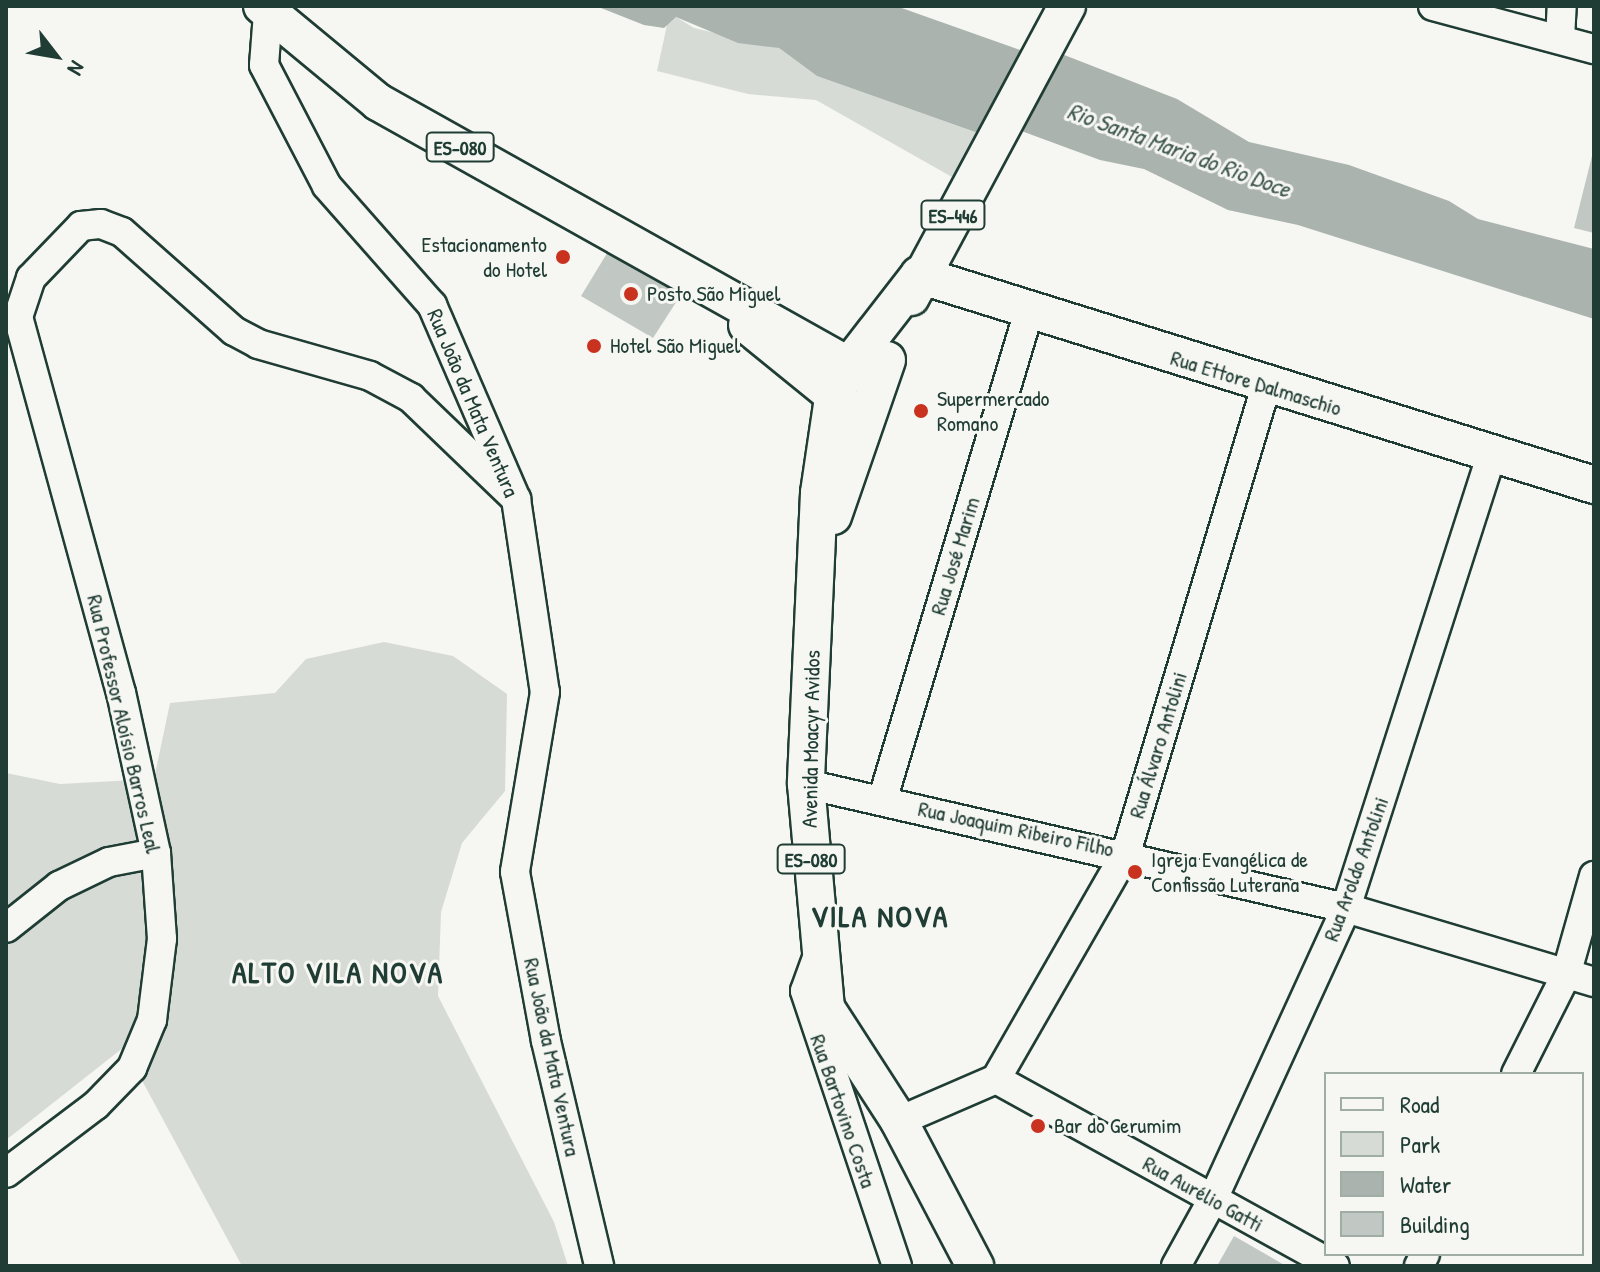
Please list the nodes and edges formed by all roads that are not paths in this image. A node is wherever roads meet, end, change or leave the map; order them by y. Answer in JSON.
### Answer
{"nodes":[{"id":1,"x":1433,"y":6,"type":"edge"},
{"id":2,"x":1562,"y":6,"type":"edge"},
{"id":3,"x":265,"y":9,"type":"edge"},
{"id":4,"x":1064,"y":12,"type":"edge"},
{"id":5,"x":1560,"y":39,"type":"junction"},
{"id":6,"x":1594,"y":49,"type":"edge"},
{"id":7,"x":675,"y":265,"type":"junction"},
{"id":8,"x":919,"y":275,"type":"junction"},
{"id":9,"x":1029,"y":311,"type":"junction"},
{"id":10,"x":18,"y":317,"type":"junction"},
{"id":11,"x":6,"y":343,"type":"edge"},
{"id":12,"x":864,"y":373,"type":"junction"},
{"id":13,"x":1266,"y":387,"type":"junction"},
{"id":14,"x":833,"y":398,"type":"junction"},
{"id":15,"x":864,"y":418,"type":"junction"},
{"id":16,"x":1492,"y":454,"type":"junction"},
{"id":17,"x":1594,"y":485,"type":"edge"},
{"id":18,"x":516,"y":499,"type":"junction"},
{"id":19,"x":815,"y":575,"type":"junction"},
{"id":20,"x":806,"y":784,"type":"junction"},
{"id":21,"x":882,"y":801,"type":"junction"},
{"id":22,"x":156,"y":853,"type":"junction"},
{"id":23,"x":1126,"y":853,"type":"junction"},
{"id":24,"x":1594,"y":876,"type":"edge"},
{"id":25,"x":1346,"y":908,"type":"junction"},
{"id":26,"x":6,"y":928,"type":"edge"},
{"id":27,"x":818,"y":955,"type":"junction"},
{"id":28,"x":1566,"y":975,"type":"junction"},
{"id":29,"x":1594,"y":982,"type":"edge"},
{"id":30,"x":1517,"y":1072,"type":"edge"},
{"id":31,"x":996,"y":1079,"type":"junction"},
{"id":32,"x":899,"y":1121,"type":"junction"},
{"id":33,"x":6,"y":1173,"type":"edge"},
{"id":34,"x":1213,"y":1199,"type":"junction"},
{"id":35,"x":599,"y":1266,"type":"edge"},
{"id":36,"x":897,"y":1266,"type":"edge"},
{"id":37,"x":975,"y":1266,"type":"edge"},
{"id":38,"x":1176,"y":1266,"type":"edge"},
{"id":39,"x":1335,"y":1266,"type":"edge"}],
"edges":[{"from":1,"to":5,"type":"street"},
{"from":2,"to":5,"type":"street"},
{"from":3,"to":7,"type":"main road","number":"ES-080"},
{"from":3,"to":18,"type":"street","name":"Rua João da Mata Ventura"},
{"from":4,"to":8,"type":"main road","number":"ES-446"},
{"from":5,"to":6,"type":"street"},
{"from":7,"to":12,"type":"main road","number":"ES-080"},
{"from":7,"to":14,"type":"main road","number":"ES-080"},
{"from":8,"to":9,"type":"main road","name":"Rua Ettore Dalmaschio"},
{"from":8,"to":12,"type":"main road","number":"ES-446"},
{"from":9,"to":13,"type":"main road","name":"Rua Ettore Dalmaschio"},
{"from":9,"to":21,"type":"street","name":"Rua José Marim"},
{"from":10,"to":11,"type":"street"},
{"from":10,"to":18,"type":"street"},
{"from":10,"to":22,"type":"street","name":"Rua Professor Aloísio Barros Leal"},
{"from":12,"to":14,"type":"main road","name":"Avenida Moacyr Avidos"},
{"from":12,"to":15,"type":"main road","number":"ES-080"},
{"from":13,"to":16,"type":"main road","name":"Rua Ettore Dalmaschio"},
{"from":13,"to":23,"type":"street","name":"Rua Álvaro Antolini"},
{"from":14,"to":15,"type":"main road"},
{"from":14,"to":19,"type":"main road","name":"Avenida Moacyr Avidos","number":"ES-080"},
{"from":15,"to":19,"type":"main road","name":"Avenida Moacyr Avidos","number":"ES-080"},
{"from":16,"to":17,"type":"main road","name":"Rua Ettore Dalmaschio"},
{"from":16,"to":25,"type":"street","name":"Rua Aroldo Antolini"},
{"from":18,"to":35,"type":"street","name":"Rua João da Mata Ventura"},
{"from":19,"to":20,"type":"main road","name":"Avenida Moacyr Avidos","number":"ES-080"},
{"from":20,"to":21,"type":"street","name":"Rua Joaquim Ribeiro Filho"},
{"from":20,"to":27,"type":"main road","name":"Avenida Moacyr Avidos","number":"ES-080"},
{"from":21,"to":23,"type":"street","name":"Rua Joaquim Ribeiro Filho"},
{"from":22,"to":26,"type":"street"},
{"from":22,"to":33,"type":"street","name":"Rua Professor Aloísio Barros Leal"},
{"from":23,"to":25,"type":"street","name":"Rua Joaquim Ribeiro Filho"},
{"from":23,"to":31,"type":"street","name":"Rua Álvaro Antolini"},
{"from":24,"to":28,"type":"street"},
{"from":25,"to":28,"type":"street","name":"Rua Joaquim Ribeiro Filho"},
{"from":25,"to":34,"type":"street","name":"Rua Aroldo Antolini"},
{"from":27,"to":32,"type":"main road","name":"Avenida Moacyr Avidos","number":"ES-080"},
{"from":27,"to":36,"type":"street","name":"Rua Bartovino Costa"},
{"from":28,"to":29,"type":"street","name":"Rua Joaquim Ribeiro Filho"},
{"from":28,"to":30,"type":"street"},
{"from":31,"to":32,"type":"street"},
{"from":31,"to":34,"type":"street","name":"Rua Aurélio Gatti"},
{"from":32,"to":37,"type":"main road","number":"ES-080"},
{"from":34,"to":38,"type":"street","name":"Rua Aroldo Antolini"},
{"from":34,"to":39,"type":"street","name":"Rua Aurélio Gatti"}]}
